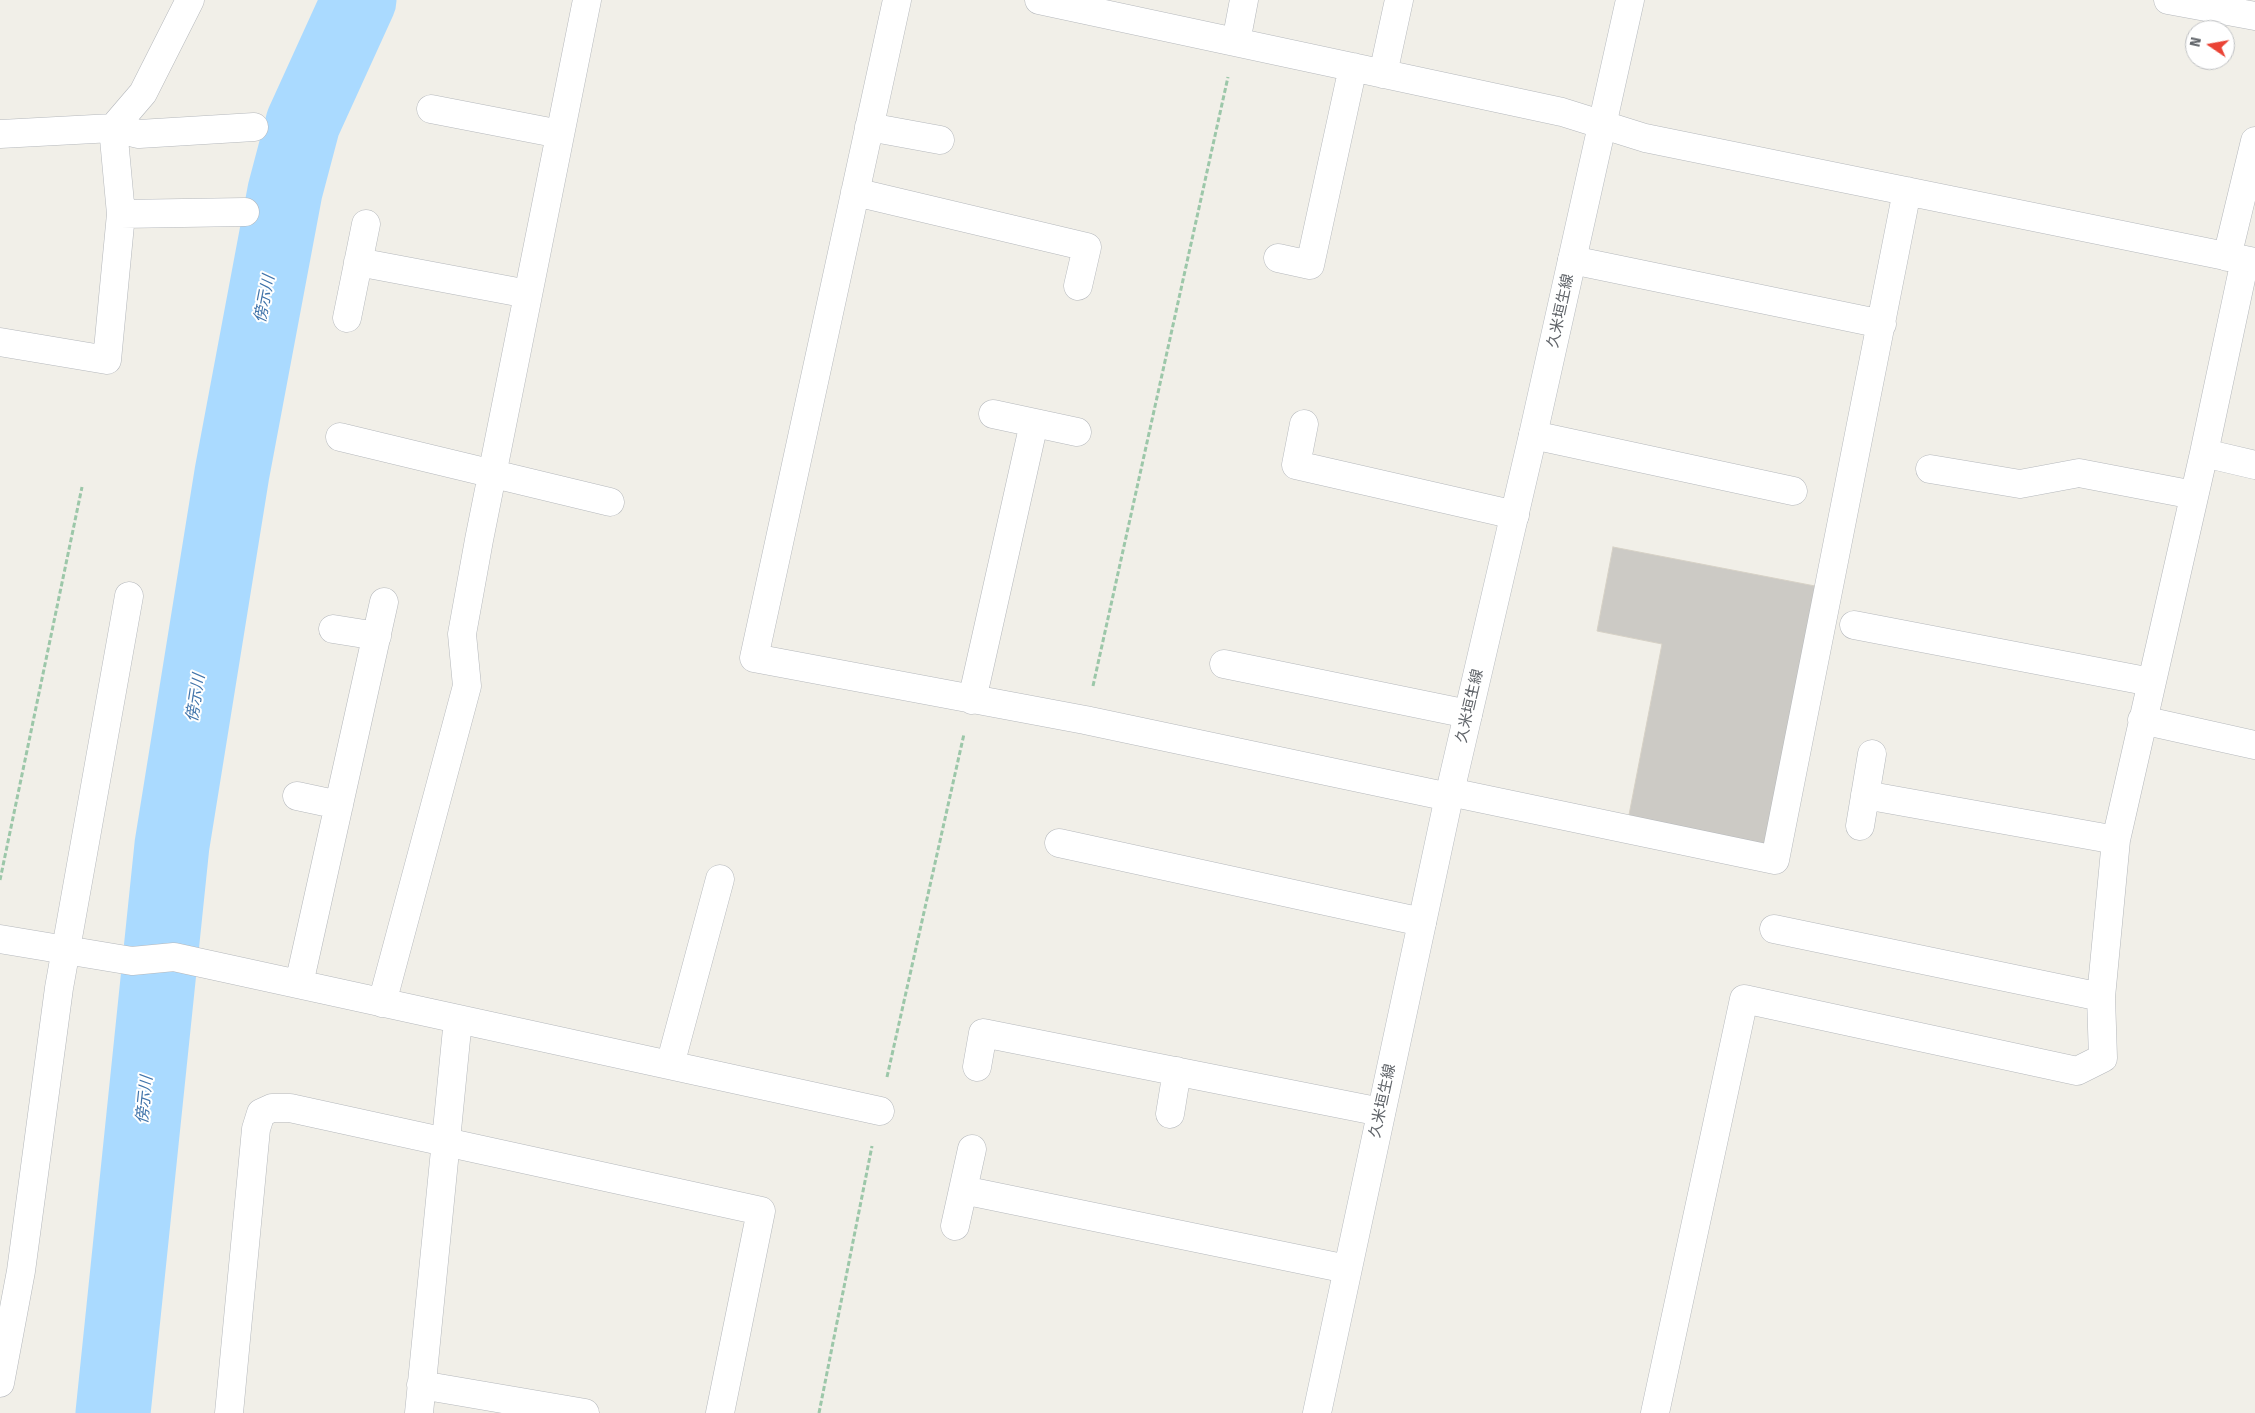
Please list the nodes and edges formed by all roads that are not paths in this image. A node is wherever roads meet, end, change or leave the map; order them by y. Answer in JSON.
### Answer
{"nodes":[{"id":1,"x":190,"y":0,"type":"edge"},
{"id":2,"x":587,"y":0,"type":"edge"},
{"id":3,"x":897,"y":0,"type":"edge"},
{"id":4,"x":1244,"y":0,"type":"edge"},
{"id":5,"x":1399,"y":0,"type":"edge"},
{"id":6,"x":1630,"y":0,"type":"edge"},
{"id":7,"x":2168,"y":0,"type":"edge"},
{"id":8,"x":1049,"y":1,"type":"edge"},
{"id":9,"x":2255,"y":16,"type":"edge"},
{"id":10,"x":1236,"y":42,"type":"junction"},
{"id":11,"x":1353,"y":67,"type":"junction"},
{"id":12,"x":1383,"y":74,"type":"junction"},
{"id":13,"x":431,"y":109,"type":"dead end"},
{"id":14,"x":1602,"y":125,"type":"junction"},
{"id":15,"x":869,"y":126,"type":"junction"},
{"id":16,"x":254,"y":127,"type":"dead end"},
{"id":17,"x":113,"y":128,"type":"junction"},
{"id":18,"x":0,"y":134,"type":"edge"},
{"id":19,"x":560,"y":134,"type":"junction"},
{"id":20,"x":940,"y":140,"type":"dead end"},
{"id":21,"x":2255,"y":141,"type":"edge"},
{"id":22,"x":1907,"y":191,"type":"junction"},
{"id":23,"x":856,"y":192,"type":"junction"},
{"id":24,"x":245,"y":212,"type":"dead end"},
{"id":25,"x":121,"y":214,"type":"junction"},
{"id":26,"x":366,"y":224,"type":"dead end"},
{"id":27,"x":1278,"y":258,"type":"dead end"},
{"id":28,"x":1572,"y":260,"type":"junction"},
{"id":29,"x":2242,"y":260,"type":"edge"},
{"id":30,"x":358,"y":262,"type":"junction"},
{"id":31,"x":1078,"y":286,"type":"dead end"},
{"id":32,"x":528,"y":294,"type":"junction"},
{"id":33,"x":347,"y":318,"type":"dead end"},
{"id":34,"x":1882,"y":324,"type":"junction"},
{"id":35,"x":0,"y":342,"type":"edge"},
{"id":36,"x":993,"y":414,"type":"dead end"},
{"id":37,"x":1034,"y":423,"type":"junction"},
{"id":38,"x":1304,"y":424,"type":"dead end"},
{"id":39,"x":1077,"y":432,"type":"dead end"},
{"id":40,"x":1533,"y":435,"type":"junction"},
{"id":41,"x":340,"y":437,"type":"dead end"},
{"id":42,"x":2204,"y":453,"type":"junction"},
{"id":43,"x":2255,"y":465,"type":"edge"},
{"id":44,"x":1930,"y":469,"type":"dead end"},
{"id":45,"x":492,"y":474,"type":"junction"},
{"id":46,"x":1793,"y":491,"type":"dead end"},
{"id":47,"x":2194,"y":495,"type":"junction"},
{"id":48,"x":610,"y":502,"type":"dead end"},
{"id":49,"x":1515,"y":515,"type":"junction"},
{"id":50,"x":129,"y":596,"type":"dead end"},
{"id":51,"x":384,"y":602,"type":"dead end"},
{"id":52,"x":1854,"y":625,"type":"dead end"},
{"id":53,"x":333,"y":629,"type":"dead end"},
{"id":54,"x":377,"y":636,"type":"junction"},
{"id":55,"x":1224,"y":664,"type":"dead end"},
{"id":56,"x":2151,"y":682,"type":"junction"},
{"id":57,"x":972,"y":700,"type":"junction"},
{"id":58,"x":1468,"y":714,"type":"junction"},
{"id":59,"x":2142,"y":720,"type":"junction"},
{"id":60,"x":2255,"y":745,"type":"edge"},
{"id":61,"x":1872,"y":754,"type":"dead end"},
{"id":62,"x":1450,"y":795,"type":"junction"},
{"id":63,"x":1864,"y":795,"type":"junction"},
{"id":64,"x":297,"y":796,"type":"dead end"},
{"id":65,"x":339,"y":805,"type":"junction"},
{"id":66,"x":1860,"y":826,"type":"dead end"},
{"id":67,"x":2116,"y":840,"type":"junction"},
{"id":68,"x":1059,"y":844,"type":"dead end"},
{"id":69,"x":720,"y":879,"type":"dead end"},
{"id":70,"x":1422,"y":922,"type":"junction"},
{"id":71,"x":1774,"y":929,"type":"dead end"},
{"id":72,"x":0,"y":939,"type":"edge"},
{"id":73,"x":65,"y":951,"type":"junction"},
{"id":74,"x":299,"y":984,"type":"junction"},
{"id":75,"x":2101,"y":997,"type":"junction"},
{"id":76,"x":382,"y":1002,"type":"junction"},
{"id":77,"x":458,"y":1019,"type":"junction"},
{"id":78,"x":670,"y":1066,"type":"junction"},
{"id":79,"x":977,"y":1067,"type":"dead end"},
{"id":80,"x":1177,"y":1071,"type":"junction"},
{"id":81,"x":880,"y":1111,"type":"road end"},
{"id":82,"x":1381,"y":1112,"type":"junction"},
{"id":83,"x":1170,"y":1114,"type":"dead end"},
{"id":84,"x":445,"y":1142,"type":"junction"},
{"id":85,"x":972,"y":1149,"type":"dead end"},
{"id":86,"x":963,"y":1190,"type":"junction"},
{"id":87,"x":955,"y":1226,"type":"dead end"},
{"id":88,"x":1347,"y":1269,"type":"junction"},
{"id":89,"x":0,"y":1383,"type":"edge"},
{"id":90,"x":421,"y":1385,"type":"junction"},
{"id":91,"x":229,"y":1413,"type":"edge"},
{"id":92,"x":419,"y":1413,"type":"edge"},
{"id":93,"x":585,"y":1413,"type":"edge"},
{"id":94,"x":720,"y":1413,"type":"edge"},
{"id":95,"x":1317,"y":1413,"type":"edge"},
{"id":96,"x":1655,"y":1413,"type":"edge"}],
"edges":[{"from":1,"to":17,"type":"street"},
{"from":2,"to":19,"type":"street"},
{"from":3,"to":15,"type":"street"},
{"from":4,"to":10,"type":"street"},
{"from":5,"to":12,"type":"street"},
{"from":6,"to":14,"type":"street","name":"久米垣生線"},
{"from":7,"to":9,"type":"street"},
{"from":8,"to":10,"type":"street"},
{"from":10,"to":11,"type":"street"},
{"from":11,"to":12,"type":"street"},
{"from":11,"to":27,"type":"street"},
{"from":12,"to":14,"type":"street"},
{"from":13,"to":19,"type":"street"},
{"from":14,"to":22,"type":"street"},
{"from":14,"to":28,"type":"street","name":"久米垣生線"},
{"from":15,"to":20,"type":"street"},
{"from":15,"to":23,"type":"street"},
{"from":16,"to":17,"type":"street"},
{"from":17,"to":18,"type":"street"},
{"from":17,"to":25,"type":"street"},
{"from":19,"to":32,"type":"street"},
{"from":21,"to":29,"type":"street"},
{"from":22,"to":29,"type":"street"},
{"from":22,"to":34,"type":"street"},
{"from":23,"to":31,"type":"street"},
{"from":23,"to":57,"type":"street"},
{"from":24,"to":25,"type":"street"},
{"from":25,"to":35,"type":"street"},
{"from":26,"to":30,"type":"street"},
{"from":28,"to":34,"type":"street"},
{"from":28,"to":40,"type":"street","name":"久米垣生線"},
{"from":29,"to":42,"type":"street"},
{"from":30,"to":32,"type":"street"},
{"from":30,"to":33,"type":"street"},
{"from":32,"to":45,"type":"street"},
{"from":34,"to":62,"type":"street"},
{"from":36,"to":37,"type":"street"},
{"from":37,"to":39,"type":"street"},
{"from":37,"to":57,"type":"street"},
{"from":38,"to":49,"type":"street"},
{"from":40,"to":46,"type":"street"},
{"from":40,"to":49,"type":"street","name":"久米垣生線"},
{"from":41,"to":45,"type":"street"},
{"from":42,"to":43,"type":"street"},
{"from":42,"to":47,"type":"street"},
{"from":44,"to":47,"type":"street"},
{"from":45,"to":48,"type":"street"},
{"from":45,"to":76,"type":"street"},
{"from":47,"to":56,"type":"street"},
{"from":49,"to":58,"type":"street","name":"久米垣生線"},
{"from":50,"to":73,"type":"street"},
{"from":51,"to":54,"type":"street"},
{"from":52,"to":56,"type":"street"},
{"from":53,"to":54,"type":"street"},
{"from":54,"to":65,"type":"street"},
{"from":55,"to":58,"type":"street"},
{"from":56,"to":59,"type":"street"},
{"from":57,"to":62,"type":"street"},
{"from":58,"to":62,"type":"street","name":"久米垣生線"},
{"from":59,"to":60,"type":"street"},
{"from":59,"to":67,"type":"street"},
{"from":61,"to":63,"type":"street"},
{"from":62,"to":70,"type":"street","name":"久米垣生線"},
{"from":63,"to":66,"type":"street"},
{"from":63,"to":67,"type":"street"},
{"from":64,"to":65,"type":"street"},
{"from":65,"to":74,"type":"street"},
{"from":67,"to":75,"type":"street"},
{"from":68,"to":70,"type":"street"},
{"from":69,"to":78,"type":"street"},
{"from":70,"to":82,"type":"street","name":"久米垣生線"},
{"from":71,"to":75,"type":"street"},
{"from":72,"to":73,"type":"street"},
{"from":73,"to":74,"type":"street"},
{"from":73,"to":89,"type":"street"},
{"from":74,"to":76,"type":"street"},
{"from":75,"to":96,"type":"street"},
{"from":76,"to":77,"type":"street"},
{"from":77,"to":78,"type":"street"},
{"from":77,"to":84,"type":"street"},
{"from":78,"to":81,"type":"street"},
{"from":79,"to":80,"type":"street"},
{"from":80,"to":82,"type":"street"},
{"from":80,"to":83,"type":"street"},
{"from":82,"to":88,"type":"street","name":"久米垣生線"},
{"from":84,"to":90,"type":"street"},
{"from":84,"to":91,"type":"street"},
{"from":84,"to":94,"type":"street"},
{"from":85,"to":86,"type":"street"},
{"from":86,"to":87,"type":"street"},
{"from":86,"to":88,"type":"street"},
{"from":88,"to":95,"type":"street","name":"久米垣生線"},
{"from":90,"to":92,"type":"street"},
{"from":90,"to":93,"type":"street"}]}
